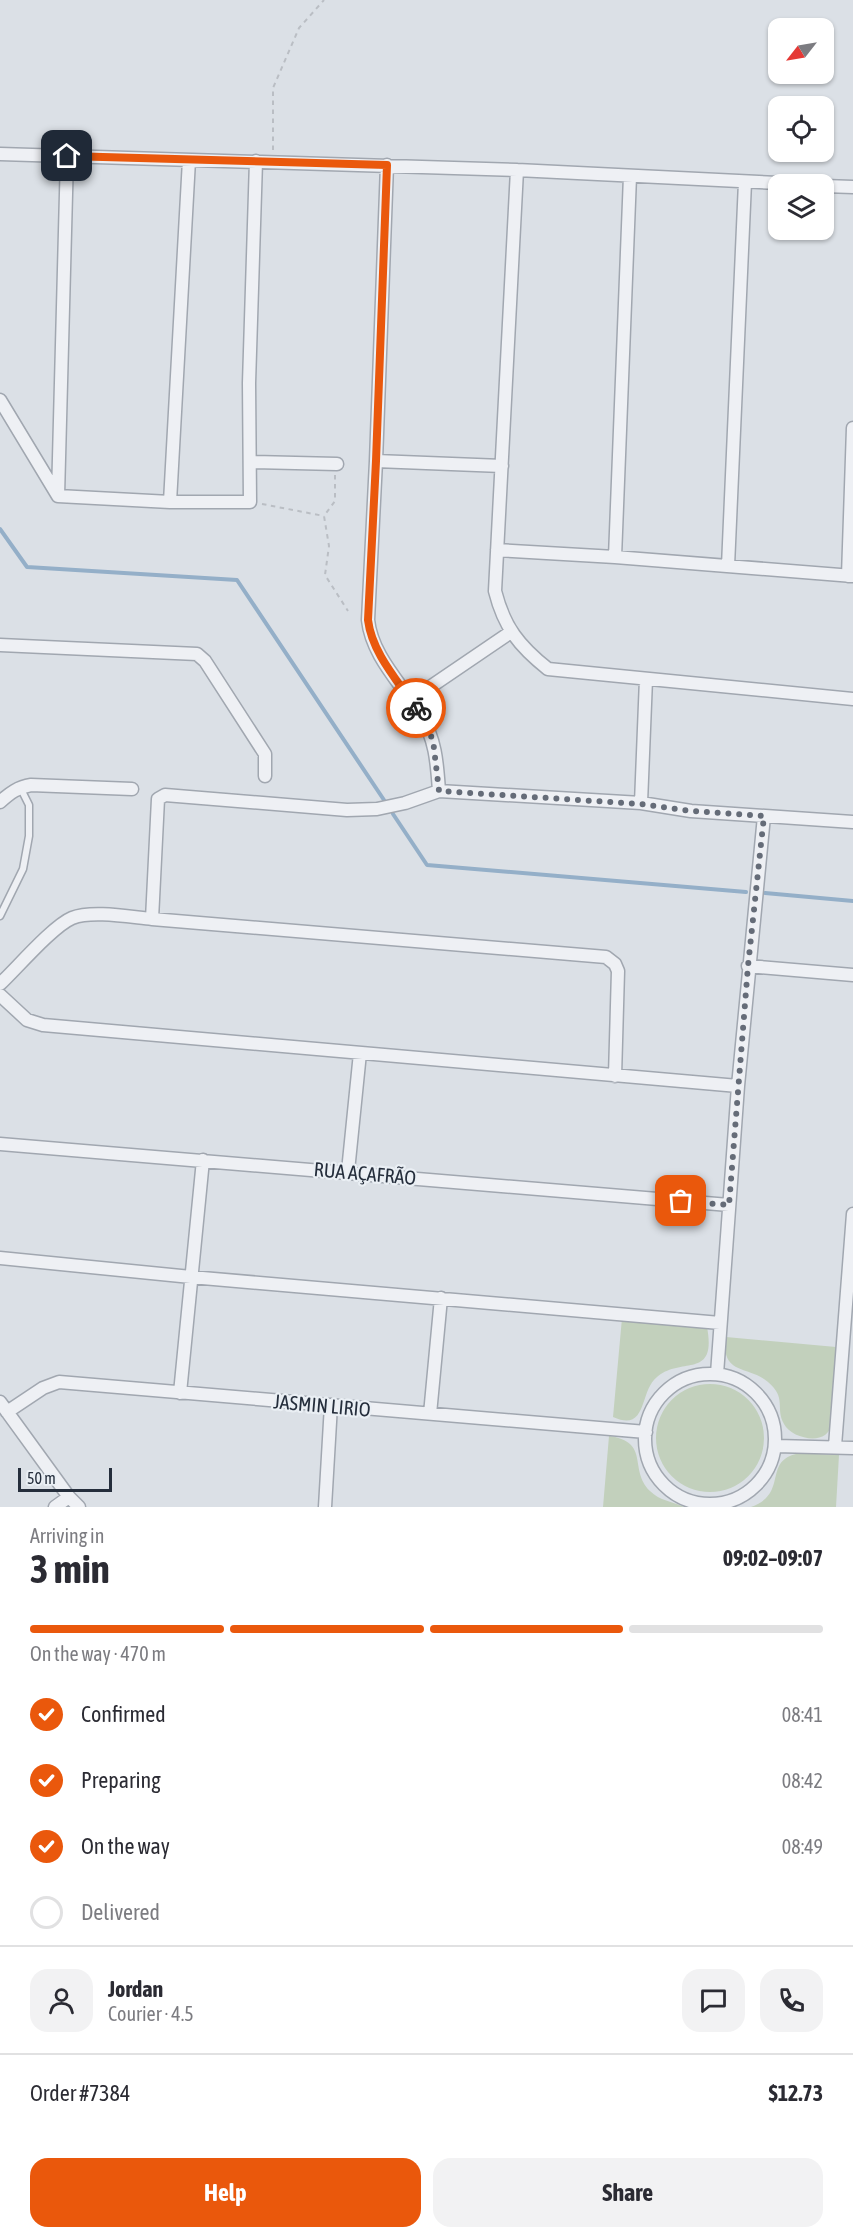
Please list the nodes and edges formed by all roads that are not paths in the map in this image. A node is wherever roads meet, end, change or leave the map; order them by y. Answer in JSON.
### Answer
{"nodes":[{"id":1,"x":0,"y":153,"type":"edge"},
{"id":2,"x":67,"y":156,"type":"junction"},
{"id":3,"x":189,"y":160,"type":"junction"},
{"id":4,"x":256,"y":161,"type":"junction"},
{"id":5,"x":387,"y":165,"type":"junction"},
{"id":6,"x":517,"y":170,"type":"junction"},
{"id":7,"x":630,"y":176,"type":"junction"},
{"id":8,"x":745,"y":182,"type":"junction"},
{"id":9,"x":768,"y":183,"type":"edge"},
{"id":10,"x":834,"y":186,"type":"edge"},
{"id":11,"x":853,"y":187,"type":"edge"},
{"id":12,"x":0,"y":400,"type":"edge"},
{"id":13,"x":853,"y":428,"type":"edge"},
{"id":14,"x":376,"y":461,"type":"junction"},
{"id":15,"x":250,"y":462,"type":"junction"},
{"id":16,"x":336,"y":464,"type":"road end"},
{"id":17,"x":502,"y":466,"type":"junction"},
{"id":18,"x":58,"y":496,"type":"junction"},
{"id":19,"x":170,"y":501,"type":"junction"},
{"id":20,"x":497,"y":550,"type":"junction"},
{"id":21,"x":615,"y":557,"type":"junction"},
{"id":22,"x":728,"y":566,"type":"junction"},
{"id":23,"x":850,"y":576,"type":"edge"},
{"id":24,"x":511,"y":632,"type":"junction"},
{"id":25,"x":0,"y":645,"type":"edge"},
{"id":26,"x":646,"y":679,"type":"junction"},
{"id":27,"x":853,"y":699,"type":"edge"},
{"id":28,"x":411,"y":700,"type":"junction"},
{"id":29,"x":265,"y":776,"type":"dead end"},
{"id":30,"x":20,"y":787,"type":"junction"},
{"id":31,"x":132,"y":789,"type":"dead end"},
{"id":32,"x":439,"y":791,"type":"junction"},
{"id":33,"x":0,"y":802,"type":"edge"},
{"id":34,"x":641,"y":804,"type":"junction"},
{"id":35,"x":764,"y":816,"type":"junction"},
{"id":36,"x":853,"y":822,"type":"edge"},
{"id":37,"x":0,"y":916,"type":"edge"},
{"id":38,"x":152,"y":918,"type":"junction"},
{"id":39,"x":748,"y":966,"type":"junction"},
{"id":40,"x":853,"y":975,"type":"edge"},
{"id":41,"x":0,"y":984,"type":"edge"},
{"id":42,"x":0,"y":995,"type":"edge"},
{"id":43,"x":360,"y":1053,"type":"junction"},
{"id":44,"x":615,"y":1076,"type":"junction"},
{"id":45,"x":738,"y":1086,"type":"junction"},
{"id":46,"x":0,"y":1144,"type":"edge"},
{"id":47,"x":203,"y":1160,"type":"junction"},
{"id":48,"x":348,"y":1172,"type":"junction"},
{"id":49,"x":729,"y":1205,"type":"junction"},
{"id":50,"x":853,"y":1214,"type":"edge"},
{"id":51,"x":0,"y":1258,"type":"edge"},
{"id":52,"x":191,"y":1277,"type":"junction"},
{"id":53,"x":441,"y":1298,"type":"junction"},
{"id":54,"x":720,"y":1323,"type":"junction"},
{"id":55,"x":848,"y":1332,"type":"edge"},
{"id":56,"x":717,"y":1374,"type":"junction"},
{"id":57,"x":180,"y":1392,"type":"junction"},
{"id":58,"x":331,"y":1406,"type":"junction"},
{"id":59,"x":3,"y":1407,"type":"edge"},
{"id":60,"x":430,"y":1414,"type":"junction"},
{"id":61,"x":646,"y":1432,"type":"junction"},
{"id":62,"x":776,"y":1446,"type":"junction"},
{"id":63,"x":835,"y":1446,"type":"junction"},
{"id":64,"x":853,"y":1448,"type":"edge"},
{"id":65,"x":69,"y":1497,"type":"junction"},
{"id":66,"x":55,"y":1507,"type":"edge"},
{"id":67,"x":79,"y":1507,"type":"edge"},
{"id":68,"x":325,"y":1507,"type":"edge"},
{"id":69,"x":708,"y":1507,"type":"edge"}],
"edges":[{"from":1,"to":2,"type":"street"},
{"from":2,"to":3,"type":"street"},
{"from":2,"to":18,"type":"street"},
{"from":3,"to":4,"type":"street"},
{"from":3,"to":19,"type":"street"},
{"from":4,"to":5,"type":"street"},
{"from":4,"to":15,"type":"street"},
{"from":5,"to":6,"type":"street"},
{"from":5,"to":14,"type":"street"},
{"from":6,"to":7,"type":"street"},
{"from":6,"to":17,"type":"street"},
{"from":7,"to":8,"type":"street"},
{"from":7,"to":21,"type":"street"},
{"from":8,"to":9,"type":"street"},
{"from":8,"to":22,"type":"street"},
{"from":10,"to":11,"type":"street"},
{"from":12,"to":18,"type":"street"},
{"from":13,"to":23,"type":"street"},
{"from":14,"to":17,"type":"street"},
{"from":14,"to":28,"type":"street"},
{"from":15,"to":16,"type":"street"},
{"from":15,"to":19,"type":"street"},
{"from":17,"to":20,"type":"street"},
{"from":18,"to":19,"type":"street"},
{"from":20,"to":21,"type":"street"},
{"from":20,"to":24,"type":"street"},
{"from":21,"to":22,"type":"street"},
{"from":22,"to":23,"type":"street"},
{"from":24,"to":26,"type":"street"},
{"from":24,"to":28,"type":"street"},
{"from":25,"to":29,"type":"street"},
{"from":26,"to":27,"type":"street"},
{"from":26,"to":34,"type":"street"},
{"from":28,"to":32,"type":"street"},
{"from":30,"to":31,"type":"street"},
{"from":30,"to":33,"type":"street"},
{"from":30,"to":37,"type":"lane"},
{"from":32,"to":34,"type":"street"},
{"from":32,"to":38,"type":"street"},
{"from":34,"to":35,"type":"street"},
{"from":35,"to":36,"type":"street"},
{"from":35,"to":39,"type":"street"},
{"from":38,"to":41,"type":"street"},
{"from":38,"to":44,"type":"street"},
{"from":39,"to":40,"type":"street"},
{"from":39,"to":45,"type":"street"},
{"from":42,"to":43,"type":"street"},
{"from":43,"to":44,"type":"street"},
{"from":43,"to":48,"type":"street"},
{"from":44,"to":45,"type":"street"},
{"from":45,"to":49,"type":"street"},
{"from":46,"to":47,"type":"street","name":"RUA AÇAFRÃO"},
{"from":47,"to":48,"type":"street","name":"RUA AÇAFRÃO"},
{"from":47,"to":52,"type":"street"},
{"from":48,"to":49,"type":"street","name":"RUA AÇAFRÃO"},
{"from":49,"to":54,"type":"street"},
{"from":50,"to":55,"type":"street"},
{"from":51,"to":52,"type":"street"},
{"from":52,"to":53,"type":"street"},
{"from":52,"to":57,"type":"street"},
{"from":53,"to":54,"type":"street"},
{"from":53,"to":60,"type":"street"},
{"from":54,"to":56,"type":"street"},
{"from":55,"to":63,"type":"street"},
{"from":56,"to":61,"type":"street"},
{"from":56,"to":62,"type":"street"},
{"from":57,"to":58,"type":"street","name":"JASMIN LIRIO"},
{"from":57,"to":59,"type":"street","name":"JASMIN LIRIO"},
{"from":58,"to":60,"type":"street","name":"JASMIN LIRIO"},
{"from":58,"to":68,"type":"street"},
{"from":59,"to":65,"type":"street"},
{"from":60,"to":61,"type":"street","name":"JASMIN LIRIO"},
{"from":61,"to":69,"type":"street"},
{"from":62,"to":63,"type":"street"},
{"from":62,"to":69,"type":"street"},
{"from":63,"to":64,"type":"street"},
{"from":65,"to":66,"type":"street"},
{"from":65,"to":67,"type":"street"}]}
